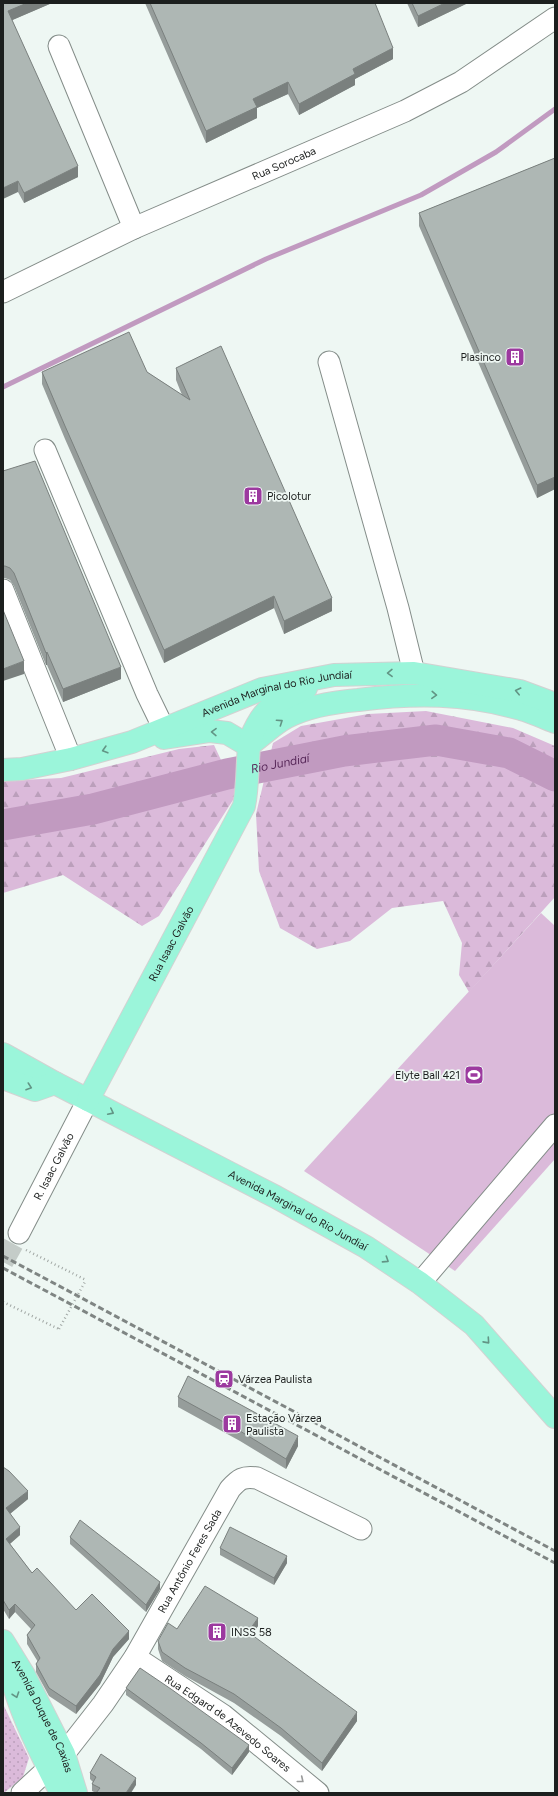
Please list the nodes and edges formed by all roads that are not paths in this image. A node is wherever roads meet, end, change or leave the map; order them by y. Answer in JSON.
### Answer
{"nodes":[{"id":1,"x":555,"y":18,"type":"edge"},
{"id":2,"x":59,"y":46,"type":"dead end"},
{"id":3,"x":134,"y":228,"type":"junction"},
{"id":4,"x":3,"y":292,"type":"edge"},
{"id":5,"x":329,"y":362,"type":"dead end"},
{"id":6,"x":45,"y":450,"type":"dead end"},
{"id":7,"x":3,"y":590,"type":"edge"},
{"id":8,"x":414,"y":673,"type":"junction"},
{"id":9,"x":334,"y":675,"type":"junction"},
{"id":10,"x":555,"y":704,"type":"edge"},
{"id":11,"x":555,"y":722,"type":"edge"},
{"id":12,"x":164,"y":729,"type":"junction"},
{"id":13,"x":132,"y":742,"type":"junction"},
{"id":14,"x":249,"y":752,"type":"junction"},
{"id":15,"x":71,"y":759,"type":"junction"},
{"id":16,"x":3,"y":770,"type":"edge"},
{"id":17,"x":3,"y":1054,"type":"edge"},
{"id":18,"x":3,"y":1078,"type":"edge"},
{"id":19,"x":55,"y":1083,"type":"junction"},
{"id":20,"x":88,"y":1100,"type":"junction"},
{"id":21,"x":555,"y":1125,"type":"edge"},
{"id":22,"x":20,"y":1240,"type":"tunnel mouth"},
{"id":23,"x":420,"y":1283,"type":"junction"},
{"id":24,"x":555,"y":1418,"type":"edge"},
{"id":25,"x":361,"y":1529,"type":"dead end"},
{"id":26,"x":4,"y":1642,"type":"edge"},
{"id":27,"x":135,"y":1657,"type":"junction"},
{"id":28,"x":56,"y":1761,"type":"junction"},
{"id":29,"x":22,"y":1793,"type":"edge"},
{"id":30,"x":61,"y":1793,"type":"edge"},
{"id":31,"x":76,"y":1793,"type":"edge"},
{"id":32,"x":318,"y":1793,"type":"edge"}],
"edges":[{"from":1,"to":3,"type":"street","name":"Rua Sorocaba"},
{"from":2,"to":3,"type":"street"},
{"from":3,"to":4,"type":"street","name":"Rua Sorocaba"},
{"from":5,"to":8,"type":"street"},
{"from":6,"to":12,"type":"street"},
{"from":7,"to":15,"type":"street"},
{"from":8,"to":9,"type":"main road","name":"Avenida Marginal do Rio Jundiaí","one_way":true},
{"from":10,"to":8,"type":"main road","name":"Avenida Marginal do Rio Jundiaí","one_way":true},
{"from":9,"to":12,"type":"main road","name":"Avenida Marginal do Rio Jundiaí"},
{"from":9,"to":14,"type":"main road","name":"Rua Isaac Galvão"},
{"from":14,"to":11,"type":"main road","one_way":true},
{"from":12,"to":13,"type":"main road","name":"Avenida Marginal do Rio Jundiaí"},
{"from":14,"to":13,"type":"main road","one_way":true},
{"from":13,"to":15,"type":"main road","name":"Avenida Marginal do Rio Jundiaí","one_way":true},
{"from":14,"to":20,"type":"main road","name":"Rua Isaac Galvão"},
{"from":15,"to":16,"type":"main road","name":"Avenida Marginal do Rio Jundiaí"},
{"from":17,"to":19,"type":"main road","name":"Avenida Marginal do Rio Jundiaí"},
{"from":18,"to":19,"type":"main road","one_way":true},
{"from":19,"to":20,"type":"main road","name":"Avenida Marginal do Rio Jundiaí"},
{"from":20,"to":22,"type":"street","name":"R. Isaac Galvão"},
{"from":20,"to":23,"type":"main road","name":"Avenida Marginal do Rio Jundiaí","one_way":true},
{"from":21,"to":23,"type":"street"},
{"from":23,"to":24,"type":"main road","name":"Avenida Marginal do Rio Jundiaí","one_way":true},
{"from":25,"to":27,"type":"street","name":"Rua Antônio Feres Sada"},
{"from":26,"to":28,"type":"main road"},
{"from":27,"to":28,"type":"street","name":"Rua Antônio Feres Sada"},
{"from":27,"to":32,"type":"street","name":"Rua Edgard de Azevedo Soares","one_way":true},
{"from":28,"to":29,"type":"street","name":"Rua Antônio Feres Sada"},
{"from":28,"to":30,"type":"main road"},
{"from":28,"to":31,"type":"main road","name":"Avenida Duque de Caxias"}]}
